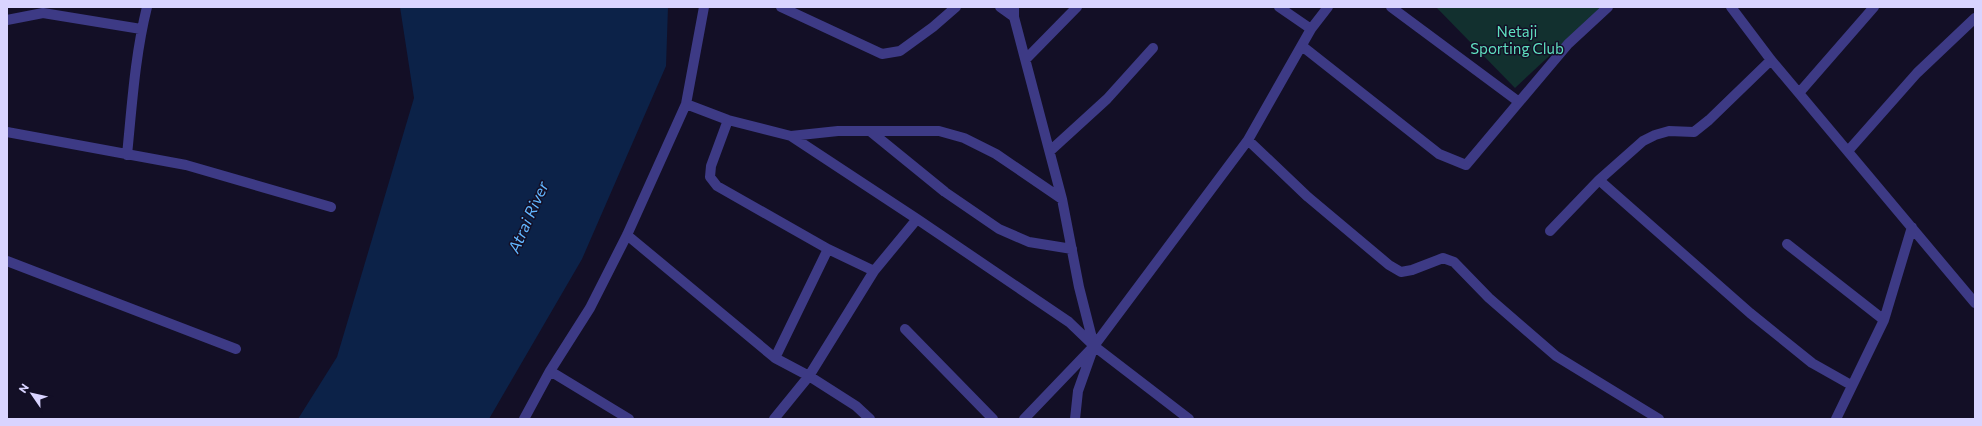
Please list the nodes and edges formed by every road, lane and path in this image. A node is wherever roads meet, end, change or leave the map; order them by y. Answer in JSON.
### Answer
{"nodes":[{"id":1,"x":147,"y":7,"type":"edge"},
{"id":2,"x":704,"y":7,"type":"edge"},
{"id":3,"x":781,"y":7,"type":"edge"},
{"id":4,"x":956,"y":7,"type":"edge"},
{"id":5,"x":1000,"y":7,"type":"edge"},
{"id":6,"x":1077,"y":7,"type":"edge"},
{"id":7,"x":1279,"y":7,"type":"edge"},
{"id":8,"x":1328,"y":7,"type":"edge"},
{"id":9,"x":1391,"y":7,"type":"edge"},
{"id":10,"x":1608,"y":7,"type":"edge"},
{"id":11,"x":1731,"y":7,"type":"edge"},
{"id":12,"x":1874,"y":7,"type":"edge"},
{"id":13,"x":1014,"y":12,"type":"edge"},
{"id":14,"x":1975,"y":18,"type":"edge"},
{"id":15,"x":7,"y":20,"type":"edge"},
{"id":16,"x":141,"y":29,"type":"junction"},
{"id":17,"x":1311,"y":29,"type":"junction"},
{"id":18,"x":1302,"y":46,"type":"junction"},
{"id":19,"x":1153,"y":48,"type":"dead end"},
{"id":20,"x":1026,"y":59,"type":"junction"},
{"id":21,"x":1770,"y":60,"type":"junction"},
{"id":22,"x":1799,"y":93,"type":"junction"},
{"id":23,"x":1519,"y":102,"type":"junction"},
{"id":24,"x":686,"y":104,"type":"junction"},
{"id":25,"x":728,"y":120,"type":"junction"},
{"id":26,"x":870,"y":131,"type":"junction"},
{"id":27,"x":7,"y":132,"type":"edge"},
{"id":28,"x":791,"y":136,"type":"junction"},
{"id":29,"x":1248,"y":140,"type":"junction"},
{"id":30,"x":1050,"y":151,"type":"junction"},
{"id":31,"x":1848,"y":151,"type":"junction"},
{"id":32,"x":127,"y":155,"type":"junction"},
{"id":33,"x":1599,"y":180,"type":"junction"},
{"id":34,"x":1062,"y":198,"type":"junction"},
{"id":35,"x":331,"y":207,"type":"dead end"},
{"id":36,"x":917,"y":219,"type":"junction"},
{"id":37,"x":1912,"y":227,"type":"junction"},
{"id":38,"x":1550,"y":231,"type":"dead end"},
{"id":39,"x":627,"y":234,"type":"junction"},
{"id":40,"x":1787,"y":244,"type":"dead end"},
{"id":41,"x":828,"y":249,"type":"junction"},
{"id":42,"x":1072,"y":249,"type":"junction"},
{"id":43,"x":7,"y":260,"type":"edge"},
{"id":44,"x":874,"y":271,"type":"junction"},
{"id":45,"x":1975,"y":303,"type":"edge"},
{"id":46,"x":1884,"y":320,"type":"junction"},
{"id":47,"x":905,"y":329,"type":"dead end"},
{"id":48,"x":1094,"y":346,"type":"junction"},
{"id":49,"x":236,"y":349,"type":"dead end"},
{"id":50,"x":775,"y":358,"type":"junction"},
{"id":51,"x":550,"y":371,"type":"junction"},
{"id":52,"x":809,"y":376,"type":"junction"},
{"id":53,"x":1851,"y":385,"type":"junction"},
{"id":54,"x":524,"y":419,"type":"edge"},
{"id":55,"x":629,"y":419,"type":"edge"},
{"id":56,"x":774,"y":419,"type":"edge"},
{"id":57,"x":870,"y":419,"type":"edge"},
{"id":58,"x":993,"y":419,"type":"edge"},
{"id":59,"x":1024,"y":419,"type":"edge"},
{"id":60,"x":1075,"y":419,"type":"edge"},
{"id":61,"x":1189,"y":419,"type":"edge"},
{"id":62,"x":1659,"y":419,"type":"edge"},
{"id":63,"x":1836,"y":419,"type":"edge"}],
"edges":[{"from":1,"to":16,"type":"street"},
{"from":2,"to":24,"type":"street"},
{"from":3,"to":4,"type":"street"},
{"from":5,"to":13,"type":"street"},
{"from":6,"to":20,"type":"street"},
{"from":7,"to":17,"type":"street"},
{"from":8,"to":17,"type":"street"},
{"from":9,"to":23,"type":"street"},
{"from":10,"to":23,"type":"street"},
{"from":11,"to":21,"type":"street"},
{"from":12,"to":22,"type":"street"},
{"from":13,"to":20,"type":"street"},
{"from":14,"to":31,"type":"street"},
{"from":15,"to":16,"type":"street"},
{"from":16,"to":32,"type":"street"},
{"from":17,"to":18,"type":"street"},
{"from":18,"to":23,"type":"street"},
{"from":18,"to":29,"type":"street"},
{"from":19,"to":30,"type":"street"},
{"from":20,"to":30,"type":"street"},
{"from":21,"to":22,"type":"street"},
{"from":21,"to":33,"type":"street"},
{"from":22,"to":31,"type":"street"},
{"from":24,"to":25,"type":"street"},
{"from":24,"to":39,"type":"street"},
{"from":25,"to":28,"type":"street"},
{"from":25,"to":41,"type":"street"},
{"from":26,"to":28,"type":"street"},
{"from":26,"to":34,"type":"street"},
{"from":26,"to":42,"type":"street"},
{"from":27,"to":32,"type":"street"},
{"from":28,"to":36,"type":"street"},
{"from":29,"to":48,"type":"street"},
{"from":29,"to":62,"type":"street"},
{"from":30,"to":34,"type":"street"},
{"from":31,"to":37,"type":"street"},
{"from":32,"to":35,"type":"street"},
{"from":33,"to":38,"type":"street"},
{"from":33,"to":53,"type":"street"},
{"from":34,"to":42,"type":"street"},
{"from":36,"to":44,"type":"street"},
{"from":36,"to":48,"type":"street"},
{"from":37,"to":45,"type":"street"},
{"from":37,"to":46,"type":"street"},
{"from":39,"to":50,"type":"street"},
{"from":39,"to":51,"type":"street"},
{"from":40,"to":46,"type":"street"},
{"from":41,"to":44,"type":"street"},
{"from":41,"to":50,"type":"street"},
{"from":42,"to":48,"type":"street"},
{"from":43,"to":49,"type":"street"},
{"from":44,"to":52,"type":"street"},
{"from":46,"to":53,"type":"street"},
{"from":47,"to":58,"type":"street"},
{"from":48,"to":59,"type":"street"},
{"from":48,"to":60,"type":"street"},
{"from":48,"to":61,"type":"street"},
{"from":50,"to":52,"type":"street"},
{"from":51,"to":54,"type":"street"},
{"from":51,"to":55,"type":"street"},
{"from":52,"to":56,"type":"street"},
{"from":52,"to":57,"type":"street"},
{"from":53,"to":63,"type":"street"}]}
